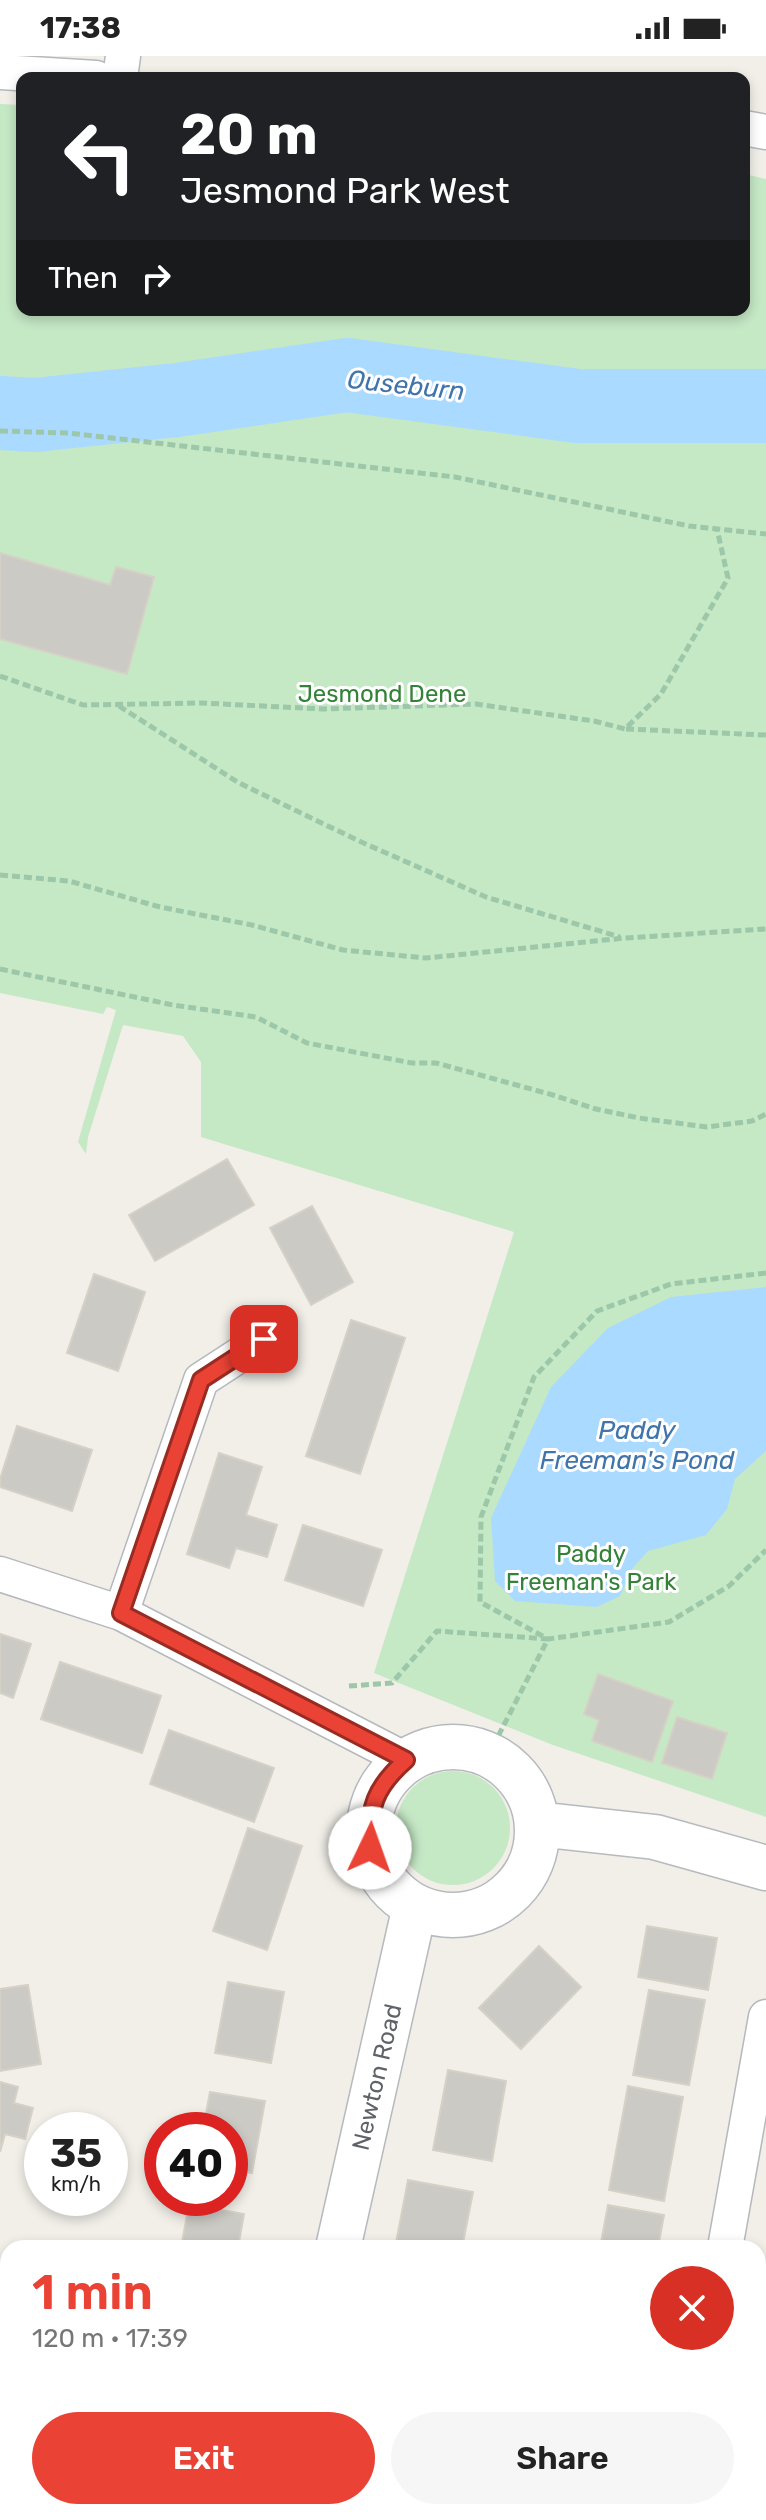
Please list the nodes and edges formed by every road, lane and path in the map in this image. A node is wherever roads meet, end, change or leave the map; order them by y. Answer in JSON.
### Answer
{"nodes":[{"id":1,"x":0,"y":431,"type":"edge"},
{"id":2,"x":717,"y":529,"type":"junction"},
{"id":3,"x":766,"y":534,"type":"edge"},
{"id":4,"x":0,"y":676,"type":"edge"},
{"id":5,"x":118,"y":706,"type":"junction"},
{"id":6,"x":625,"y":729,"type":"junction"},
{"id":7,"x":766,"y":735,"type":"edge"},
{"id":8,"x":0,"y":875,"type":"edge"},
{"id":9,"x":766,"y":929,"type":"edge"},
{"id":10,"x":625,"y":938,"type":"junction"},
{"id":11,"x":0,"y":969,"type":"edge"},
{"id":12,"x":766,"y":1114,"type":"edge"},
{"id":13,"x":766,"y":1273,"type":"edge"},
{"id":14,"x":264,"y":1339,"type":"dead end"},
{"id":15,"x":766,"y":1550,"type":"edge"},
{"id":16,"x":0,"y":1574,"type":"edge"},
{"id":17,"x":121,"y":1613,"type":"junction"},
{"id":18,"x":548,"y":1639,"type":"junction"},
{"id":19,"x":347,"y":1686,"type":"dead end"},
{"id":20,"x":489,"y":1754,"type":"junction"},
{"id":21,"x":406,"y":1760,"type":"junction"},
{"id":22,"x":537,"y":1824,"type":"junction"},
{"id":23,"x":766,"y":1868,"type":"edge"},
{"id":24,"x":415,"y":1906,"type":"junction"},
{"id":25,"x":766,"y":2017,"type":"edge"},
{"id":26,"x":340,"y":2240,"type":"edge"},
{"id":27,"x":726,"y":2240,"type":"edge"}],
"edges":[{"from":1,"to":2,"type":"path"},
{"from":2,"to":3,"type":"path"},
{"from":2,"to":6,"type":"path"},
{"from":4,"to":5,"type":"path"},
{"from":5,"to":6,"type":"path"},
{"from":5,"to":10,"type":"path"},
{"from":6,"to":7,"type":"path"},
{"from":8,"to":10,"type":"path"},
{"from":9,"to":10,"type":"path"},
{"from":11,"to":12,"type":"path"},
{"from":13,"to":18,"type":"path"},
{"from":14,"to":17,"type":"street"},
{"from":15,"to":18,"type":"path"},
{"from":16,"to":17,"type":"street"},
{"from":17,"to":21,"type":"street"},
{"from":18,"to":19,"type":"path"},
{"from":18,"to":20,"type":"path"},
{"from":20,"to":21,"type":"street"},
{"from":20,"to":22,"type":"street"},
{"from":21,"to":24,"type":"street"},
{"from":22,"to":23,"type":"street"},
{"from":22,"to":24,"type":"street"},
{"from":24,"to":26,"type":"street","name":"Newton Road"},
{"from":25,"to":27,"type":"street"}]}
